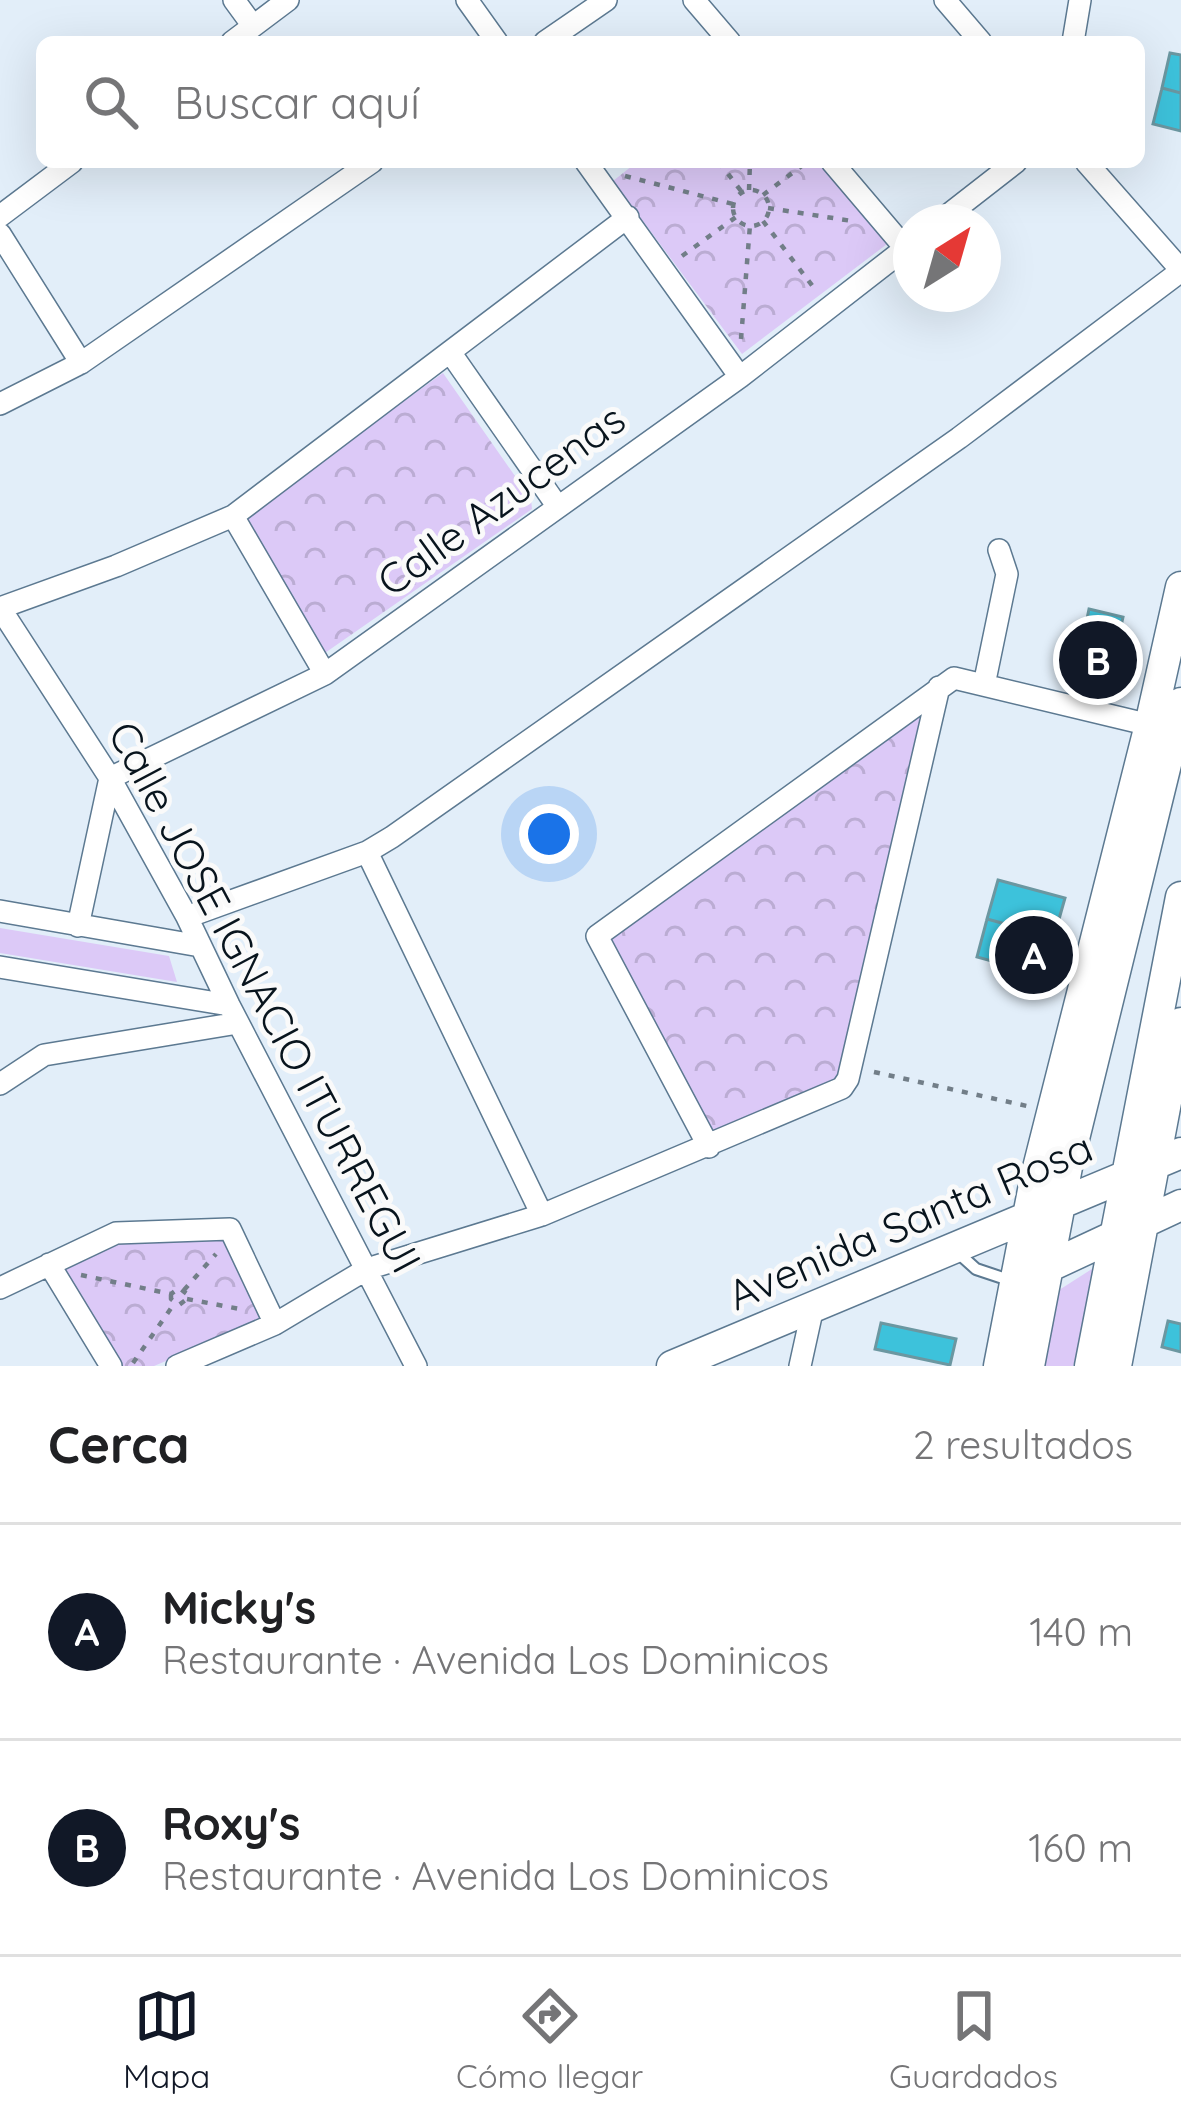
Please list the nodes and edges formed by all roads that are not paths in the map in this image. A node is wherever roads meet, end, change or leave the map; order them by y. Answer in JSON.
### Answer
{"nodes":[{"id":1,"x":234,"y":0,"type":"edge"},
{"id":2,"x":288,"y":0,"type":"edge"},
{"id":3,"x":466,"y":0,"type":"edge"},
{"id":4,"x":606,"y":0,"type":"edge"},
{"id":5,"x":694,"y":0,"type":"edge"},
{"id":6,"x":945,"y":0,"type":"edge"},
{"id":7,"x":1080,"y":0,"type":"edge"},
{"id":8,"x":253,"y":26,"type":"junction"},
{"id":9,"x":240,"y":36,"type":"edge"},
{"id":10,"x":493,"y":36,"type":"edge"},
{"id":11,"x":554,"y":36,"type":"edge"},
{"id":12,"x":725,"y":36,"type":"edge"},
{"id":13,"x":977,"y":36,"type":"edge"},
{"id":14,"x":1073,"y":36,"type":"edge"},
{"id":15,"x":64,"y":168,"type":"edge"},
{"id":16,"x":363,"y":168,"type":"edge"},
{"id":17,"x":590,"y":168,"type":"edge"},
{"id":18,"x":837,"y":168,"type":"edge"},
{"id":19,"x":1008,"y":168,"type":"edge"},
{"id":20,"x":1091,"y":168,"type":"edge"},
{"id":21,"x":962,"y":204,"type":"edge"},
{"id":22,"x":0,"y":216,"type":"edge"},
{"id":23,"x":628,"y":218,"type":"junction"},
{"id":24,"x":893,"y":229,"type":"edge"},
{"id":25,"x":0,"y":234,"type":"edge"},
{"id":26,"x":893,"y":258,"type":"edge"},
{"id":27,"x":1181,"y":271,"type":"edge"},
{"id":28,"x":450,"y":352,"type":"junction"},
{"id":29,"x":81,"y":362,"type":"junction"},
{"id":30,"x":740,"y":377,"type":"junction"},
{"id":31,"x":0,"y":404,"type":"edge"},
{"id":32,"x":558,"y":507,"type":"junction"},
{"id":33,"x":233,"y":516,"type":"junction"},
{"id":34,"x":999,"y":550,"type":"dead end"},
{"id":35,"x":1181,"y":587,"type":"edge"},
{"id":36,"x":0,"y":608,"type":"edge"},
{"id":37,"x":326,"y":674,"type":"junction"},
{"id":38,"x":984,"y":685,"type":"junction"},
{"id":39,"x":939,"y":687,"type":"junction"},
{"id":40,"x":1181,"y":704,"type":"edge"},
{"id":41,"x":1150,"y":724,"type":"junction"},
{"id":42,"x":110,"y":778,"type":"junction"},
{"id":43,"x":367,"y":852,"type":"junction"},
{"id":44,"x":1181,"y":897,"type":"edge"},
{"id":45,"x":0,"y":911,"type":"edge"},
{"id":46,"x":188,"y":917,"type":"junction"},
{"id":47,"x":78,"y":926,"type":"junction"},
{"id":48,"x":200,"y":946,"type":"junction"},
{"id":49,"x":0,"y":968,"type":"edge"},
{"id":50,"x":233,"y":1014,"type":"junction"},
{"id":51,"x":1181,"y":1023,"type":"edge"},
{"id":52,"x":0,"y":1084,"type":"edge"},
{"id":53,"x":709,"y":1147,"type":"junction"},
{"id":54,"x":1153,"y":1165,"type":"edge"},
{"id":55,"x":1059,"y":1204,"type":"junction"},
{"id":56,"x":1181,"y":1205,"type":"edge"},
{"id":57,"x":542,"y":1215,"type":"junction"},
{"id":58,"x":1027,"y":1219,"type":"junction"},
{"id":59,"x":1126,"y":1232,"type":"junction"},
{"id":60,"x":954,"y":1249,"type":"junction"},
{"id":61,"x":49,"y":1264,"type":"junction"},
{"id":62,"x":1046,"y":1268,"type":"junction"},
{"id":63,"x":367,"y":1269,"type":"junction"},
{"id":64,"x":1012,"y":1281,"type":"junction"},
{"id":65,"x":0,"y":1288,"type":"edge"},
{"id":66,"x":813,"y":1307,"type":"junction"},
{"id":67,"x":275,"y":1324,"type":"junction"},
{"id":68,"x":111,"y":1366,"type":"edge"},
{"id":69,"x":177,"y":1366,"type":"edge"},
{"id":70,"x":416,"y":1366,"type":"edge"},
{"id":71,"x":672,"y":1366,"type":"edge"},
{"id":72,"x":800,"y":1366,"type":"edge"},
{"id":73,"x":999,"y":1366,"type":"edge"},
{"id":74,"x":1029,"y":1366,"type":"edge"},
{"id":75,"x":1090,"y":1366,"type":"edge"},
{"id":76,"x":1116,"y":1366,"type":"edge"}],
"edges":[{"from":1,"to":8,"type":"street"},
{"from":2,"to":8,"type":"street"},
{"from":3,"to":10,"type":"street"},
{"from":4,"to":11,"type":"street"},
{"from":5,"to":12,"type":"street"},
{"from":6,"to":13,"type":"street"},
{"from":7,"to":14,"type":"street"},
{"from":8,"to":9,"type":"street"},
{"from":15,"to":22,"type":"street"},
{"from":16,"to":29,"type":"street"},
{"from":17,"to":23,"type":"street"},
{"from":18,"to":24,"type":"street"},
{"from":19,"to":21,"type":"street"},
{"from":20,"to":27,"type":"street"},
{"from":23,"to":28,"type":"street"},
{"from":23,"to":30,"type":"street"},
{"from":25,"to":29,"type":"street"},
{"from":26,"to":30,"type":"street","name":"Calle Azucenas"},
{"from":27,"to":43,"type":"street"},
{"from":28,"to":32,"type":"street"},
{"from":28,"to":33,"type":"street"},
{"from":29,"to":31,"type":"street"},
{"from":30,"to":32,"type":"street","name":"Calle Azucenas"},
{"from":32,"to":37,"type":"street","name":"Calle Azucenas"},
{"from":33,"to":36,"type":"street"},
{"from":33,"to":37,"type":"street"},
{"from":34,"to":38,"type":"street"},
{"from":35,"to":41,"type":"street"},
{"from":36,"to":42,"type":"street","name":"Calle JOSE IGNACIO ITURREGUI"},
{"from":37,"to":42,"type":"street","name":"Calle Azucenas"},
{"from":38,"to":39,"type":"street"},
{"from":38,"to":41,"type":"street"},
{"from":39,"to":53,"type":"street"},
{"from":39,"to":53,"type":"street"},
{"from":40,"to":55,"type":"street"},
{"from":41,"to":58,"type":"street"},
{"from":42,"to":46,"type":"street","name":"Calle JOSE IGNACIO ITURREGUI"},
{"from":42,"to":47,"type":"street"},
{"from":43,"to":46,"type":"street"},
{"from":43,"to":57,"type":"street"},
{"from":44,"to":54,"type":"street"},
{"from":45,"to":47,"type":"street"},
{"from":46,"to":48,"type":"street","name":"Calle JOSE IGNACIO ITURREGUI"},
{"from":47,"to":48,"type":"street"},
{"from":48,"to":50,"type":"street","name":"Calle JOSE IGNACIO ITURREGUI"},
{"from":49,"to":50,"type":"street"},
{"from":50,"to":52,"type":"street"},
{"from":50,"to":63,"type":"street","name":"Calle JOSE IGNACIO ITURREGUI"},
{"from":51,"to":54,"type":"street"},
{"from":53,"to":57,"type":"street"},
{"from":54,"to":55,"type":"street","name":"Avenida Santa Rosa"},
{"from":54,"to":59,"type":"street"},
{"from":55,"to":58,"type":"street","name":"Avenida Santa Rosa"},
{"from":55,"to":62,"type":"street"},
{"from":56,"to":59,"type":"street"},
{"from":57,"to":63,"type":"street"},
{"from":58,"to":60,"type":"street","name":"Avenida Santa Rosa"},
{"from":58,"to":64,"type":"street"},
{"from":59,"to":62,"type":"street"},
{"from":59,"to":75,"type":"street"},
{"from":59,"to":76,"type":"street"},
{"from":60,"to":64,"type":"lane"},
{"from":60,"to":66,"type":"street","name":"Avenida Santa Rosa"},
{"from":61,"to":65,"type":"street"},
{"from":61,"to":67,"type":"street"},
{"from":61,"to":68,"type":"street"},
{"from":62,"to":74,"type":"street"},
{"from":63,"to":67,"type":"street"},
{"from":63,"to":70,"type":"street","name":"Calle JOSE IGNACIO ITURREGUI"},
{"from":64,"to":73,"type":"street"},
{"from":66,"to":71,"type":"street","name":"Avenida Santa Rosa"},
{"from":66,"to":72,"type":"street"},
{"from":67,"to":69,"type":"street"}]}
